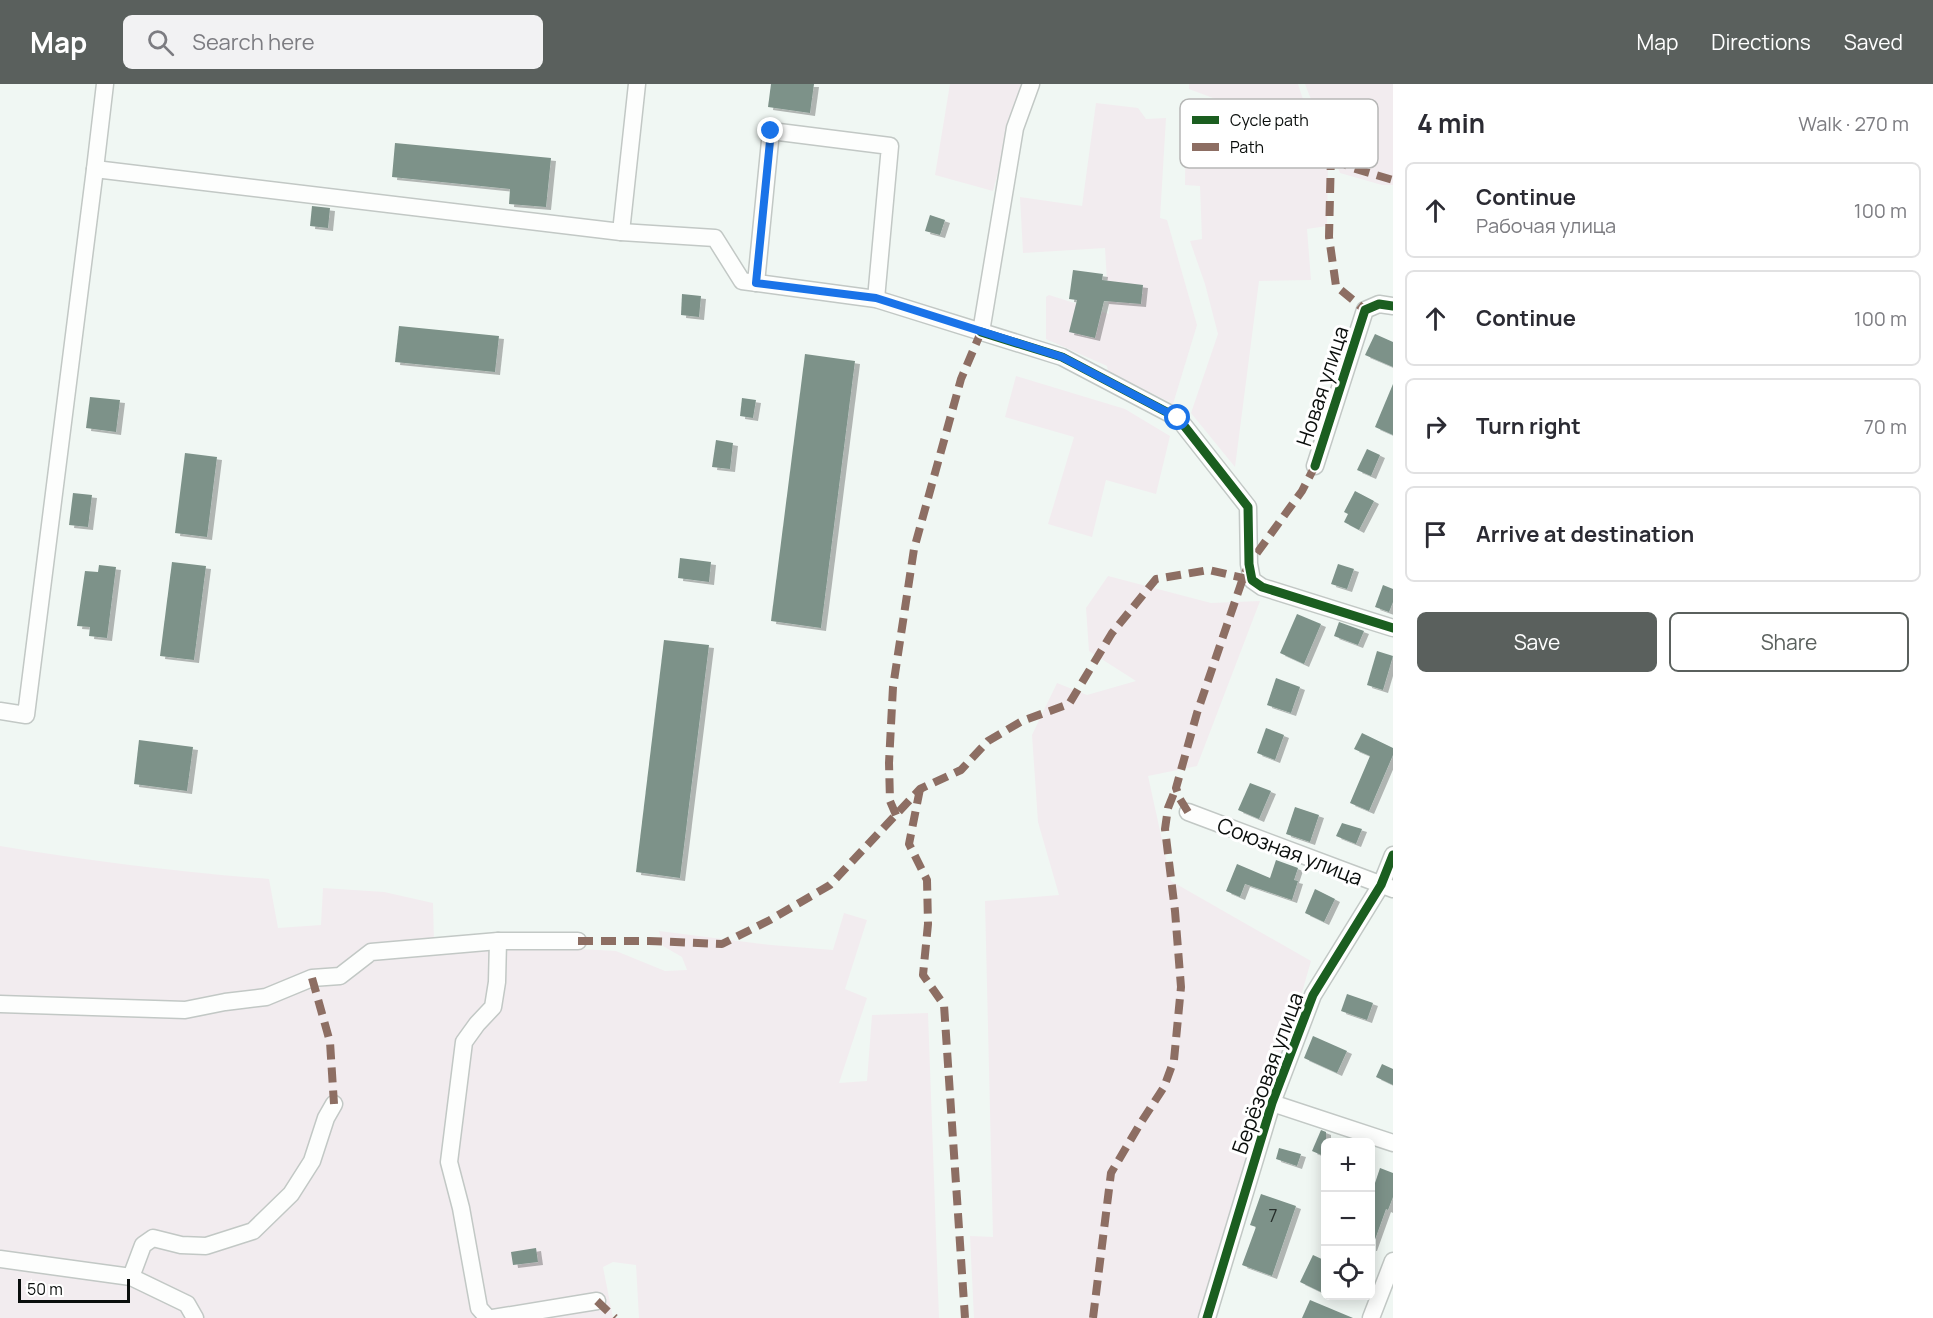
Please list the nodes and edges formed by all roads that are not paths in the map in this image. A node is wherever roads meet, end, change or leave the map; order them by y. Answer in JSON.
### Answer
{"nodes":[{"id":1,"x":105,"y":84,"type":"edge"},
{"id":2,"x":637,"y":84,"type":"edge"},
{"id":3,"x":1031,"y":84,"type":"edge"},
{"id":4,"x":94,"y":169,"type":"junction"},
{"id":5,"x":621,"y":232,"type":"junction"},
{"id":6,"x":756,"y":283,"type":"junction"},
{"id":7,"x":876,"y":298,"type":"junction"},
{"id":8,"x":1393,"y":306,"type":"edge"},
{"id":9,"x":981,"y":332,"type":"junction"},
{"id":10,"x":1315,"y":466,"type":"dead end"},
{"id":11,"x":1393,"y":628,"type":"edge"},
{"id":12,"x":0,"y":711,"type":"edge"},
{"id":13,"x":1188,"y":812,"type":"dead end"},
{"id":14,"x":1393,"y":855,"type":"edge"},
{"id":15,"x":1387,"y":887,"type":"edge"},
{"id":16,"x":498,"y":941,"type":"junction"},
{"id":17,"x":578,"y":941,"type":"dead end"},
{"id":18,"x":0,"y":1005,"type":"edge"},
{"id":19,"x":1272,"y":1103,"type":"junction"},
{"id":20,"x":334,"y":1104,"type":"dead end"},
{"id":21,"x":1393,"y":1143,"type":"edge"},
{"id":22,"x":0,"y":1259,"type":"edge"},
{"id":23,"x":1393,"y":1261,"type":"edge"},
{"id":24,"x":131,"y":1277,"type":"junction"},
{"id":25,"x":597,"y":1301,"type":"dead end"},
{"id":26,"x":195,"y":1318,"type":"edge"},
{"id":27,"x":488,"y":1318,"type":"edge"},
{"id":28,"x":493,"y":1318,"type":"edge"},
{"id":29,"x":1207,"y":1318,"type":"edge"},
{"id":30,"x":1371,"y":1318,"type":"edge"}],
"edges":[{"from":1,"to":4,"type":"street"},
{"from":2,"to":5,"type":"street"},
{"from":3,"to":9,"type":"street"},
{"from":4,"to":5,"type":"street"},
{"from":4,"to":12,"type":"street"},
{"from":5,"to":6,"type":"street"},
{"from":6,"to":7,"type":"street"},
{"from":6,"to":7,"type":"street"},
{"from":7,"to":9,"type":"street"},
{"from":8,"to":10,"type":"street","name":"Новая улица"},
{"from":9,"to":11,"type":"street"},
{"from":13,"to":15,"type":"street","name":"Союзная улица"},
{"from":14,"to":15,"type":"street","name":"Берёзовая улица"},
{"from":15,"to":19,"type":"street","name":"Берёзовая улица"},
{"from":16,"to":17,"type":"street"},
{"from":16,"to":18,"type":"street"},
{"from":16,"to":27,"type":"street"},
{"from":19,"to":21,"type":"street"},
{"from":19,"to":29,"type":"street","name":"Берёзовая улица"},
{"from":20,"to":24,"type":"street"},
{"from":22,"to":24,"type":"street"},
{"from":23,"to":30,"type":"street"},
{"from":24,"to":26,"type":"street"},
{"from":25,"to":28,"type":"street"}]}
